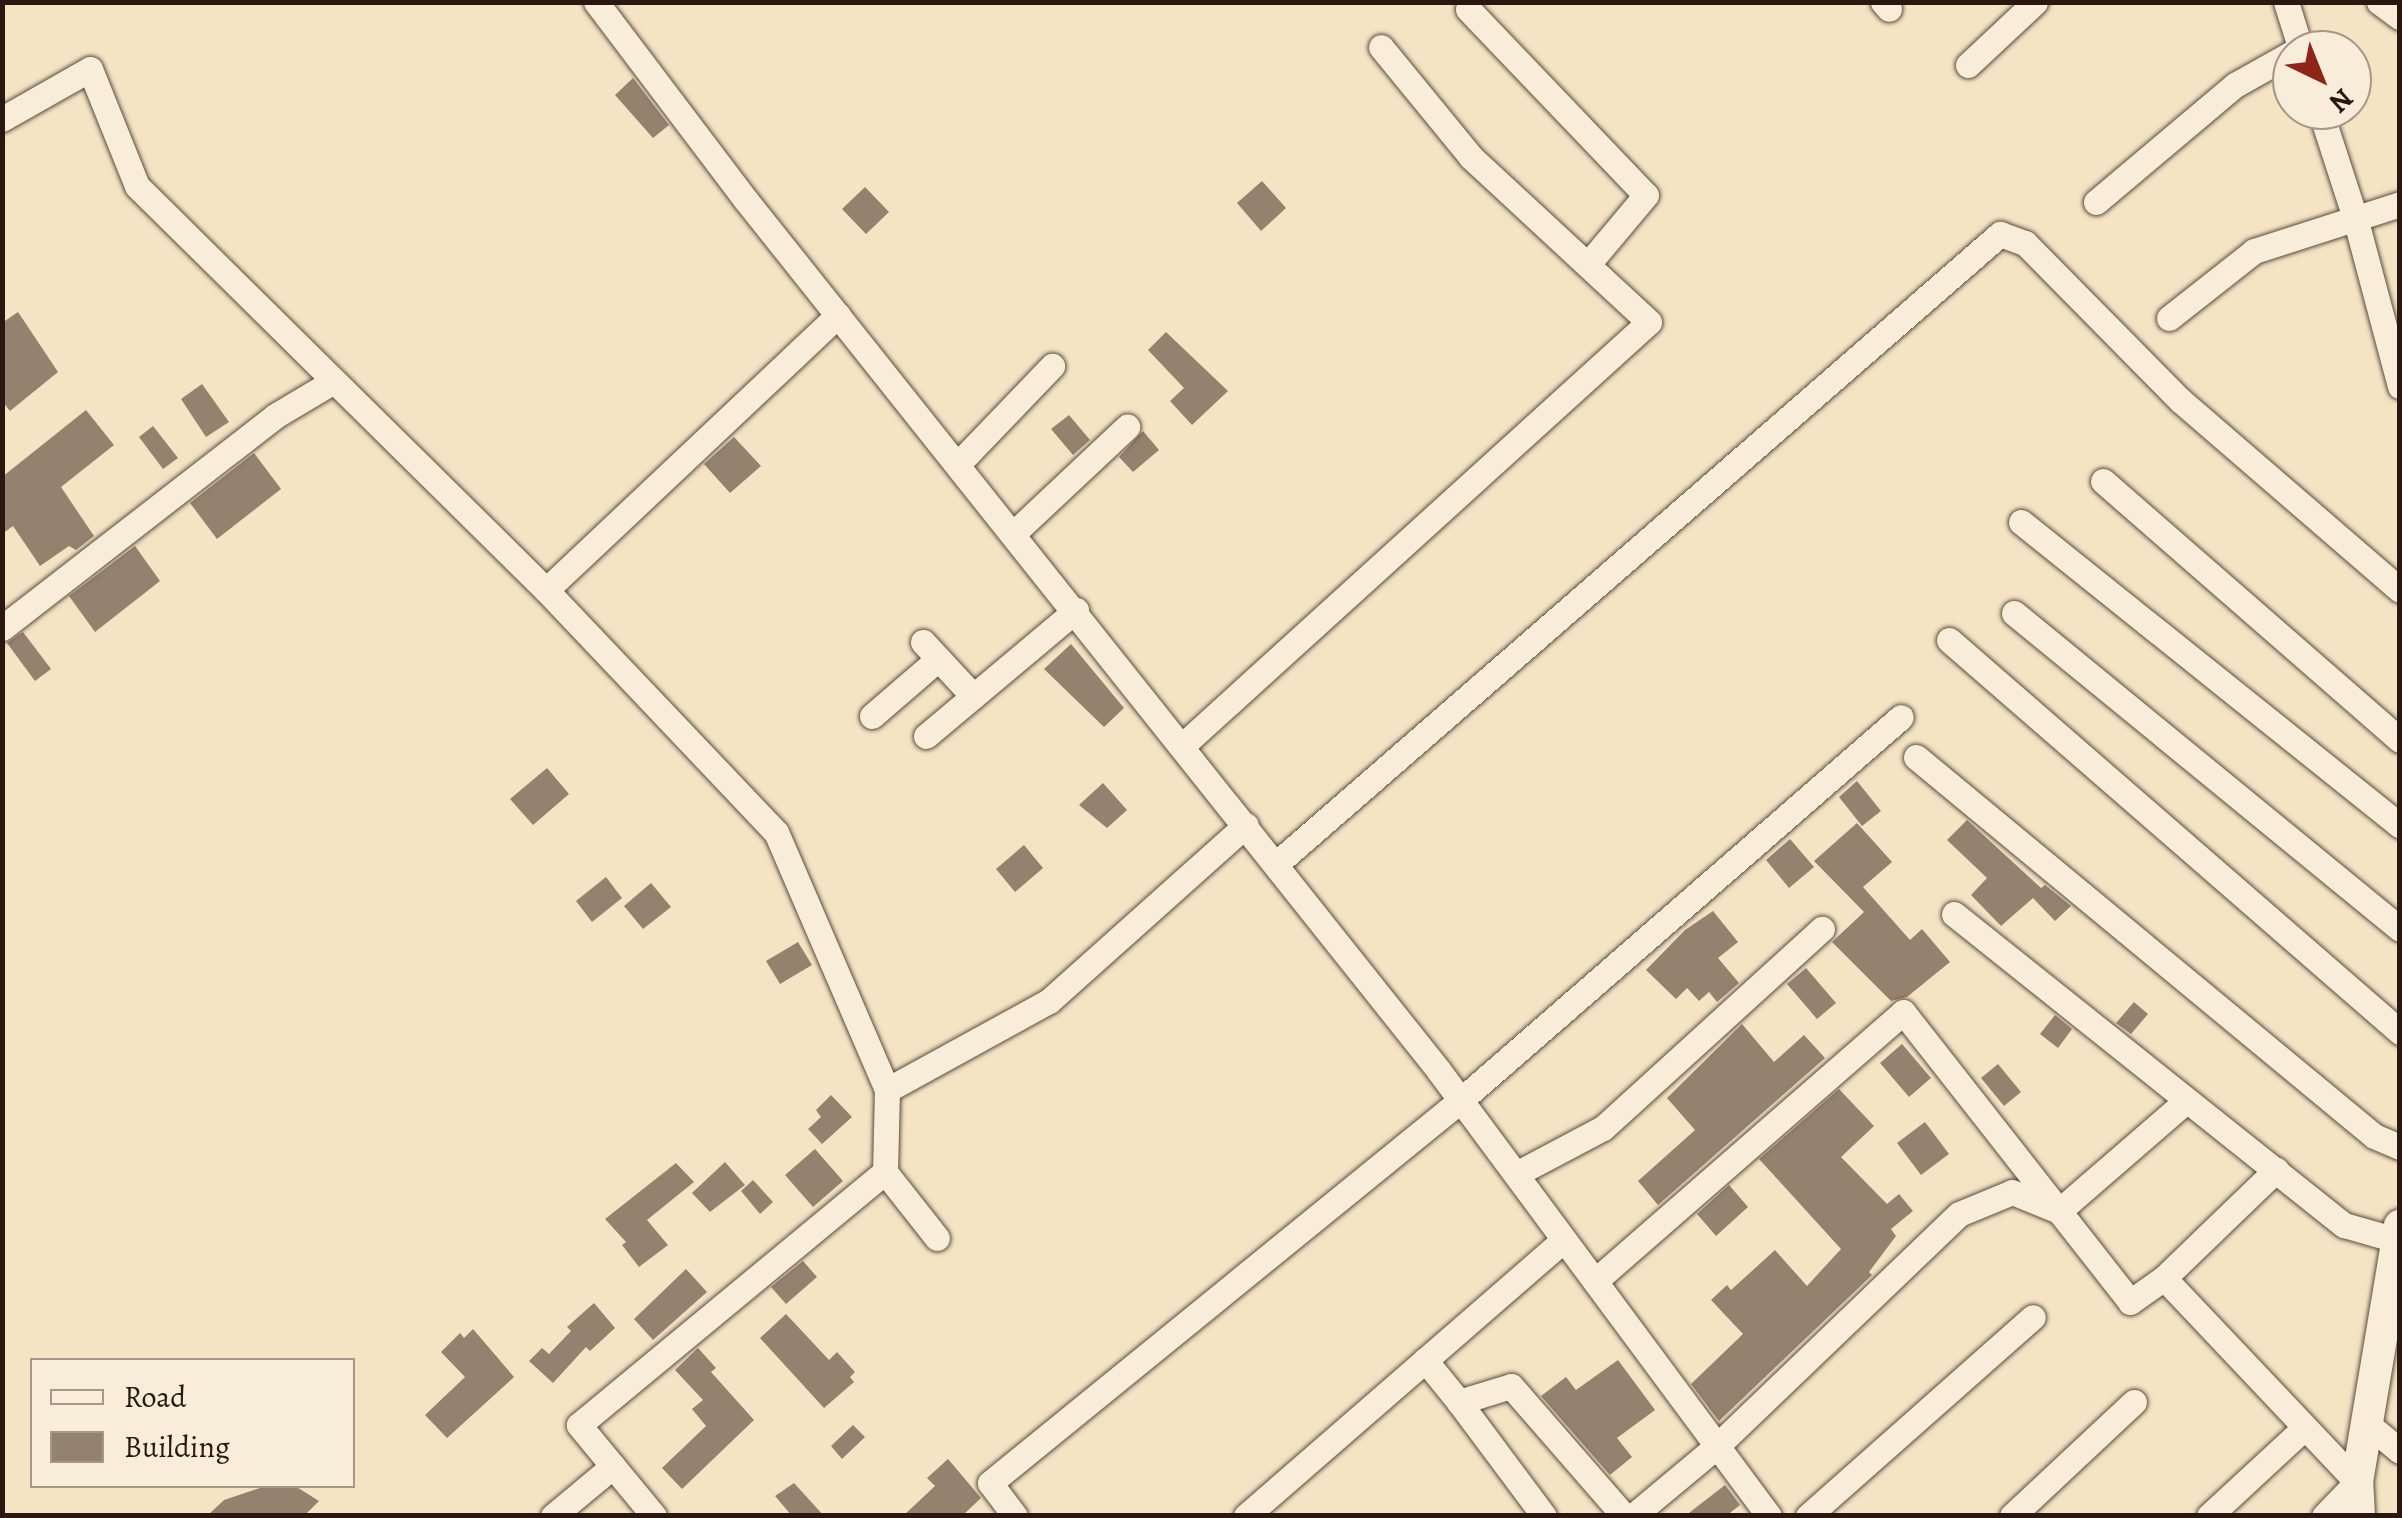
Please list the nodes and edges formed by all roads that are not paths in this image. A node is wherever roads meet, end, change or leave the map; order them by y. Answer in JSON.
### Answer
{"nodes":[{"id":1,"x":596,"y":2,"type":"edge"},
{"id":2,"x":2035,"y":2,"type":"edge"},
{"id":3,"x":2286,"y":2,"type":"edge"},
{"id":4,"x":2380,"y":2,"type":"edge"},
{"id":5,"x":1468,"y":9,"type":"dead end"},
{"id":6,"x":2400,"y":17,"type":"edge"},
{"id":7,"x":2293,"y":30,"type":"edge"},
{"id":8,"x":1381,"y":47,"type":"dead end"},
{"id":9,"x":2272,"y":64,"type":"edge"},
{"id":10,"x":1968,"y":65,"type":"dead end"},
{"id":11,"x":2,"y":119,"type":"edge"},
{"id":12,"x":2326,"y":130,"type":"edge"},
{"id":13,"x":2096,"y":202,"type":"dead end"},
{"id":14,"x":2400,"y":204,"type":"edge"},
{"id":15,"x":2356,"y":221,"type":"junction"},
{"id":16,"x":1588,"y":264,"type":"junction"},
{"id":17,"x":838,"y":314,"type":"junction"},
{"id":18,"x":2169,"y":318,"type":"dead end"},
{"id":19,"x":1052,"y":366,"type":"dead end"},
{"id":20,"x":332,"y":382,"type":"junction"},
{"id":21,"x":2400,"y":386,"type":"edge"},
{"id":22,"x":1127,"y":428,"type":"dead end"},
{"id":23,"x":958,"y":464,"type":"junction"},
{"id":24,"x":2103,"y":481,"type":"dead end"},
{"id":25,"x":2021,"y":522,"type":"dead end"},
{"id":26,"x":1014,"y":532,"type":"junction"},
{"id":27,"x":546,"y":590,"type":"junction"},
{"id":28,"x":2400,"y":590,"type":"edge"},
{"id":29,"x":1076,"y":610,"type":"junction"},
{"id":30,"x":2014,"y":613,"type":"dead end"},
{"id":31,"x":2,"y":628,"type":"edge"},
{"id":32,"x":1949,"y":640,"type":"dead end"},
{"id":33,"x":973,"y":696,"type":"junction"},
{"id":34,"x":872,"y":716,"type":"dead end"},
{"id":35,"x":1901,"y":717,"type":"dead end"},
{"id":36,"x":926,"y":736,"type":"dead end"},
{"id":37,"x":2400,"y":740,"type":"edge"},
{"id":38,"x":1182,"y":746,"type":"junction"},
{"id":39,"x":1916,"y":757,"type":"dead end"},
{"id":40,"x":1246,"y":825,"type":"junction"},
{"id":41,"x":2400,"y":826,"type":"edge"},
{"id":42,"x":1276,"y":864,"type":"junction"},
{"id":43,"x":1954,"y":914,"type":"dead end"},
{"id":44,"x":1822,"y":929,"type":"dead end"},
{"id":45,"x":2400,"y":929,"type":"edge"},
{"id":46,"x":2400,"y":1032,"type":"edge"},
{"id":47,"x":887,"y":1090,"type":"junction"},
{"id":48,"x":1461,"y":1100,"type":"junction"},
{"id":49,"x":2188,"y":1100,"type":"junction"},
{"id":50,"x":2400,"y":1146,"type":"edge"},
{"id":51,"x":2276,"y":1170,"type":"junction"},
{"id":52,"x":884,"y":1172,"type":"junction"},
{"id":53,"x":1516,"y":1174,"type":"junction"},
{"id":54,"x":2058,"y":1211,"type":"junction"},
{"id":55,"x":2398,"y":1235,"type":"edge"},
{"id":56,"x":937,"y":1238,"type":"dead end"},
{"id":57,"x":1564,"y":1240,"type":"junction"},
{"id":58,"x":2164,"y":1278,"type":"junction"},
{"id":59,"x":1595,"y":1281,"type":"junction"},
{"id":60,"x":2034,"y":1316,"type":"dead end"},
{"id":61,"x":2392,"y":1333,"type":"edge"},
{"id":62,"x":1425,"y":1360,"type":"junction"},
{"id":63,"x":1458,"y":1402,"type":"junction"},
{"id":64,"x":2134,"y":1402,"type":"dead end"},
{"id":65,"x":2366,"y":1423,"type":"junction"},
{"id":66,"x":2304,"y":1428,"type":"junction"},
{"id":67,"x":1717,"y":1446,"type":"junction"},
{"id":68,"x":2400,"y":1451,"type":"edge"},
{"id":69,"x":613,"y":1466,"type":"junction"},
{"id":70,"x":2358,"y":1482,"type":"junction"},
{"id":71,"x":553,"y":1516,"type":"edge"},
{"id":72,"x":654,"y":1516,"type":"edge"},
{"id":73,"x":1015,"y":1516,"type":"edge"},
{"id":74,"x":1246,"y":1516,"type":"edge"},
{"id":75,"x":1544,"y":1516,"type":"edge"},
{"id":76,"x":1624,"y":1516,"type":"edge"},
{"id":77,"x":1633,"y":1516,"type":"edge"},
{"id":78,"x":1769,"y":1516,"type":"edge"},
{"id":79,"x":1808,"y":1516,"type":"edge"},
{"id":80,"x":2012,"y":1516,"type":"edge"},
{"id":81,"x":2209,"y":1516,"type":"edge"},
{"id":82,"x":2324,"y":1516,"type":"edge"},
{"id":83,"x":2359,"y":1516,"type":"edge"}],
"edges":[{"from":1,"to":17,"type":"street"},
{"from":2,"to":10,"type":"street"},
{"from":3,"to":7,"type":"street"},
{"from":4,"to":6,"type":"street"},
{"from":5,"to":16,"type":"street"},
{"from":8,"to":16,"type":"street"},
{"from":9,"to":13,"type":"street"},
{"from":11,"to":20,"type":"street"},
{"from":12,"to":15,"type":"street"},
{"from":14,"to":15,"type":"street"},
{"from":15,"to":18,"type":"street"},
{"from":15,"to":21,"type":"street"},
{"from":16,"to":38,"type":"street"},
{"from":17,"to":23,"type":"street"},
{"from":17,"to":27,"type":"street"},
{"from":19,"to":23,"type":"street"},
{"from":20,"to":27,"type":"street"},
{"from":20,"to":31,"type":"street"},
{"from":22,"to":26,"type":"street"},
{"from":23,"to":26,"type":"street"},
{"from":24,"to":37,"type":"street"},
{"from":25,"to":41,"type":"street"},
{"from":26,"to":29,"type":"street"},
{"from":27,"to":47,"type":"street"},
{"from":28,"to":42,"type":"street"},
{"from":29,"to":33,"type":"street"},
{"from":29,"to":38,"type":"street"},
{"from":30,"to":45,"type":"street"},
{"from":32,"to":46,"type":"street"},
{"from":33,"to":34,"type":"street"},
{"from":33,"to":36,"type":"street"},
{"from":35,"to":48,"type":"street"},
{"from":38,"to":40,"type":"street"},
{"from":39,"to":50,"type":"street"},
{"from":40,"to":42,"type":"street"},
{"from":40,"to":47,"type":"street"},
{"from":42,"to":48,"type":"street"},
{"from":43,"to":49,"type":"street"},
{"from":44,"to":53,"type":"street"},
{"from":47,"to":52,"type":"street"},
{"from":48,"to":53,"type":"street"},
{"from":48,"to":73,"type":"street"},
{"from":49,"to":51,"type":"street"},
{"from":49,"to":54,"type":"street"},
{"from":51,"to":55,"type":"street"},
{"from":51,"to":58,"type":"street"},
{"from":52,"to":56,"type":"street"},
{"from":52,"to":69,"type":"street"},
{"from":53,"to":57,"type":"street"},
{"from":54,"to":58,"type":"street"},
{"from":54,"to":59,"type":"street"},
{"from":54,"to":67,"type":"street"},
{"from":55,"to":61,"type":"street"},
{"from":57,"to":59,"type":"street"},
{"from":57,"to":62,"type":"street"},
{"from":58,"to":66,"type":"street"},
{"from":59,"to":67,"type":"street"},
{"from":60,"to":79,"type":"street"},
{"from":61,"to":65,"type":"street"},
{"from":62,"to":63,"type":"street"},
{"from":62,"to":74,"type":"street"},
{"from":63,"to":75,"type":"street"},
{"from":63,"to":76,"type":"street"},
{"from":64,"to":80,"type":"street"},
{"from":65,"to":68,"type":"street"},
{"from":65,"to":70,"type":"street"},
{"from":66,"to":70,"type":"street"},
{"from":66,"to":81,"type":"street"},
{"from":67,"to":77,"type":"street"},
{"from":67,"to":78,"type":"street"},
{"from":69,"to":71,"type":"street"},
{"from":69,"to":72,"type":"street"},
{"from":70,"to":82,"type":"street"},
{"from":70,"to":83,"type":"street"}]}
